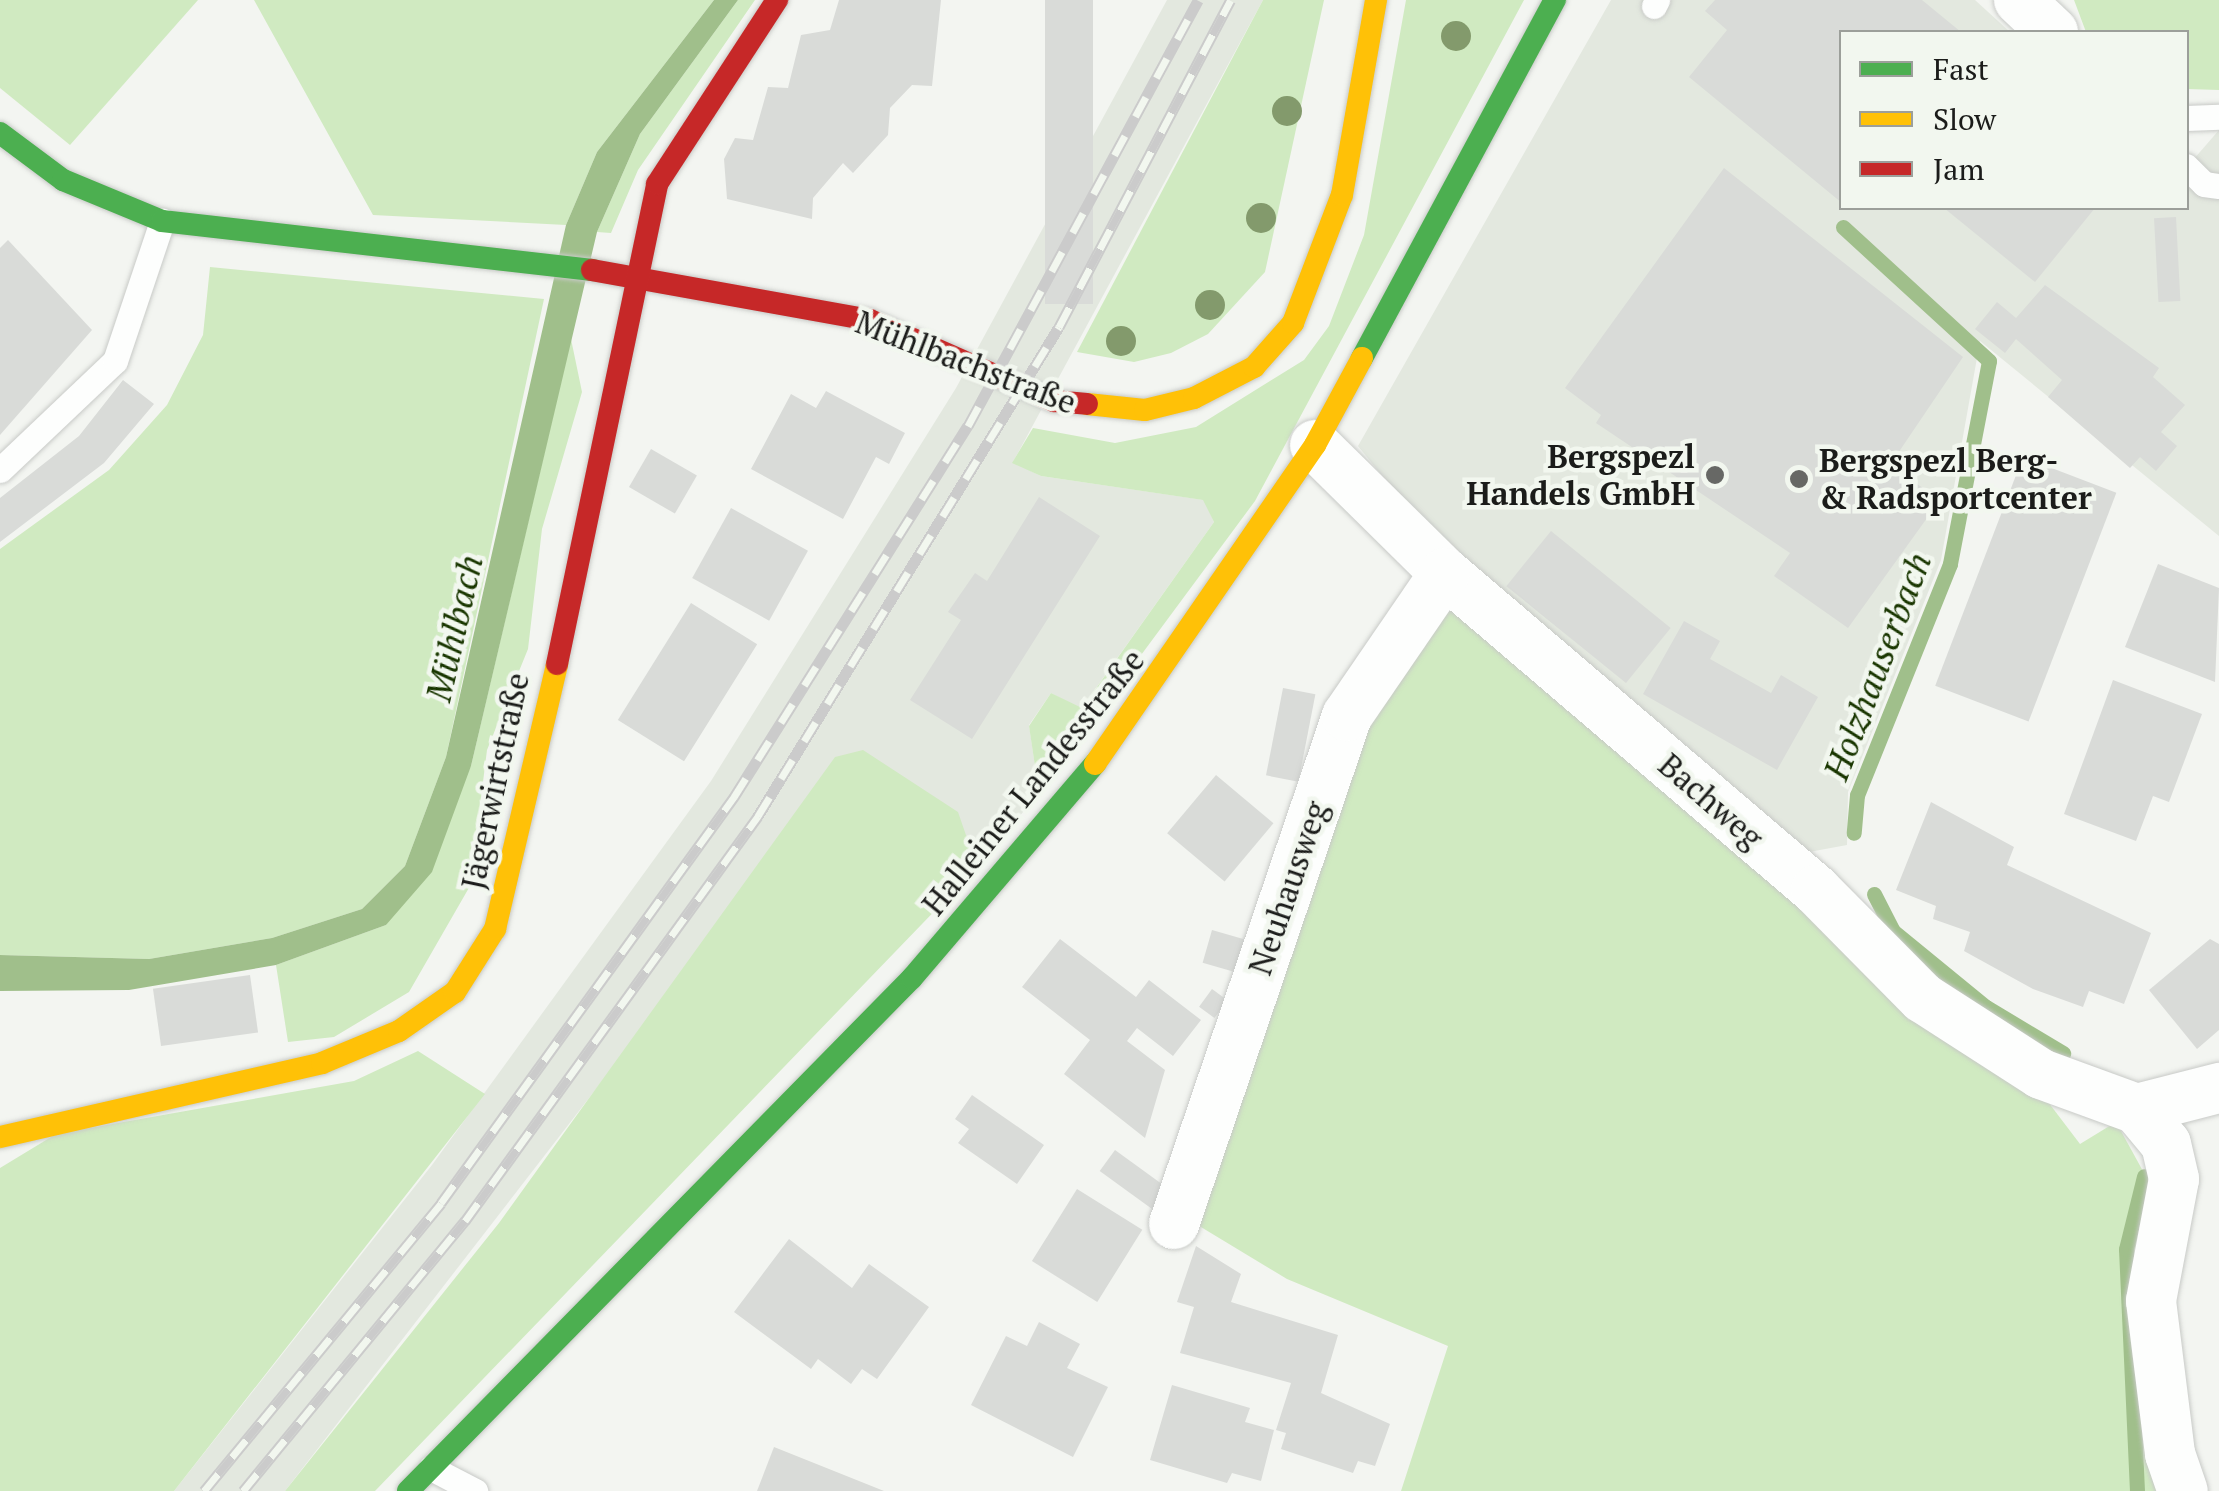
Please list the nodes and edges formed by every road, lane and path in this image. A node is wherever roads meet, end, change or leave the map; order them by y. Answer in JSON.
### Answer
{"nodes":[{"id":1,"x":777,"y":0,"type":"edge"},
{"id":2,"x":1376,"y":0,"type":"edge"},
{"id":3,"x":1555,"y":0,"type":"edge"},
{"id":4,"x":2019,"y":0,"type":"edge"},
{"id":5,"x":2052,"y":30,"type":"edge"},
{"id":6,"x":2219,"y":117,"type":"edge"},
{"id":7,"x":2189,"y":118,"type":"edge"},
{"id":8,"x":0,"y":133,"type":"edge"},
{"id":9,"x":2189,"y":169,"type":"edge"},
{"id":10,"x":2219,"y":186,"type":"edge"},
{"id":11,"x":162,"y":220,"type":"junction"},
{"id":12,"x":631,"y":277,"type":"junction"},
{"id":13,"x":1314,"y":445,"type":"junction"},
{"id":14,"x":0,"y":470,"type":"edge"},
{"id":15,"x":1445,"y":573,"type":"junction"},
{"id":16,"x":2219,"y":1088,"type":"edge"},
{"id":17,"x":2137,"y":1110,"type":"junction"},
{"id":18,"x":0,"y":1137,"type":"edge"},
{"id":19,"x":1174,"y":1224,"type":"dead end"},
{"id":20,"x":431,"y":1468,"type":"junction"},
{"id":21,"x":408,"y":1491,"type":"edge"},
{"id":22,"x":475,"y":1491,"type":"edge"},
{"id":23,"x":2184,"y":1491,"type":"edge"}],
"edges":[{"from":1,"to":12,"type":"street","name":"Jägerwirtstraße"},
{"from":2,"to":12,"type":"street","name":"Mühlbachstraße"},
{"from":3,"to":13,"type":"street","name":"Halleiner Landesstraße"},
{"from":4,"to":5,"type":"street"},
{"from":6,"to":7,"type":"lane"},
{"from":8,"to":11,"type":"street","name":"Mühlbachstraße"},
{"from":9,"to":10,"type":"lane"},
{"from":11,"to":12,"type":"street","name":"Mühlbachstraße"},
{"from":11,"to":14,"type":"lane"},
{"from":12,"to":18,"type":"street","name":"Jägerwirtstraße"},
{"from":13,"to":15,"type":"street","name":"Bachweg"},
{"from":13,"to":20,"type":"street","name":"Halleiner Landesstraße"},
{"from":15,"to":17,"type":"street","name":"Bachweg"},
{"from":15,"to":19,"type":"street","name":"Neuhausweg"},
{"from":16,"to":17,"type":"street"},
{"from":17,"to":23,"type":"street"},
{"from":20,"to":21,"type":"street","name":"Halleiner Landesstraße"},
{"from":20,"to":22,"type":"lane"}]}
